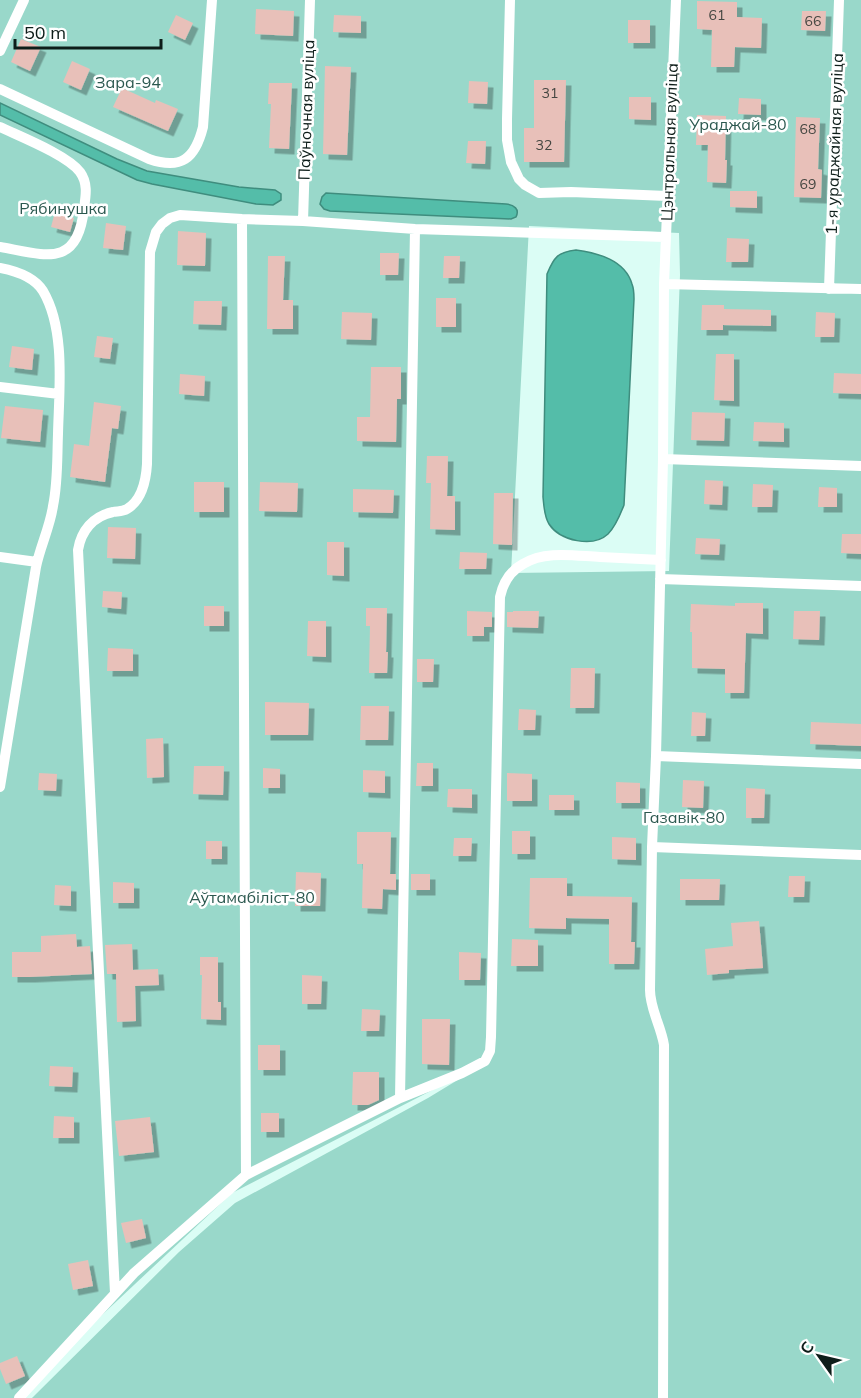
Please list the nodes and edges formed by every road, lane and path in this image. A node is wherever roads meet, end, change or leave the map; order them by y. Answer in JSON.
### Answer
{"nodes":[{"id":1,"x":24,"y":0,"type":"edge"},
{"id":2,"x":212,"y":0,"type":"edge"},
{"id":3,"x":310,"y":0,"type":"edge"},
{"id":4,"x":510,"y":0,"type":"edge"},
{"id":5,"x":676,"y":0,"type":"edge"},
{"id":6,"x":839,"y":0,"type":"edge"},
{"id":7,"x":0,"y":51,"type":"edge"},
{"id":8,"x":0,"y":89,"type":"edge"},
{"id":9,"x":0,"y":127,"type":"edge"},
{"id":10,"x":667,"y":196,"type":"junction"},
{"id":11,"x":242,"y":219,"type":"junction"},
{"id":12,"x":303,"y":221,"type":"junction"},
{"id":13,"x":415,"y":229,"type":"junction"},
{"id":14,"x":666,"y":237,"type":"junction"},
{"id":15,"x":0,"y":247,"type":"edge"},
{"id":16,"x":0,"y":268,"type":"edge"},
{"id":17,"x":664,"y":285,"type":"junction"},
{"id":18,"x":829,"y":289,"type":"junction"},
{"id":19,"x":861,"y":290,"type":"edge"},
{"id":20,"x":0,"y":387,"type":"edge"},
{"id":21,"x":59,"y":394,"type":"junction"},
{"id":22,"x":663,"y":459,"type":"junction"},
{"id":23,"x":861,"y":466,"type":"edge"},
{"id":24,"x":0,"y":557,"type":"edge"},
{"id":25,"x":661,"y":560,"type":"junction"},
{"id":26,"x":38,"y":562,"type":"junction"},
{"id":27,"x":660,"y":579,"type":"junction"},
{"id":28,"x":861,"y":586,"type":"edge"},
{"id":29,"x":4,"y":736,"type":"edge"},
{"id":30,"x":656,"y":756,"type":"junction"},
{"id":31,"x":861,"y":764,"type":"edge"},
{"id":32,"x":0,"y":787,"type":"edge"},
{"id":33,"x":652,"y":847,"type":"junction"},
{"id":34,"x":861,"y":855,"type":"edge"},
{"id":35,"x":400,"y":1098,"type":"junction"},
{"id":36,"x":246,"y":1174,"type":"junction"},
{"id":37,"x":115,"y":1293,"type":"junction"},
{"id":38,"x":19,"y":1398,"type":"edge"},
{"id":39,"x":663,"y":1398,"type":"edge"}],
"edges":[{"from":1,"to":7,"type":"lane"},
{"from":2,"to":8,"type":"lane"},
{"from":3,"to":12,"type":"lane","name":"Паўночная вуліца"},
{"from":4,"to":10,"type":"lane"},
{"from":5,"to":10,"type":"lane","name":"Цэнтральная вуліца"},
{"from":6,"to":18,"type":"lane","name":"1-я ураджайная вуліца"},
{"from":9,"to":15,"type":"lane"},
{"from":10,"to":14,"type":"lane","name":"Цэнтральная вуліца"},
{"from":11,"to":12,"type":"lane"},
{"from":11,"to":36,"type":"lane"},
{"from":11,"to":37,"type":"lane"},
{"from":12,"to":13,"type":"lane"},
{"from":13,"to":14,"type":"lane"},
{"from":13,"to":35,"type":"lane"},
{"from":14,"to":17,"type":"lane","name":"Цэнтральная вуліца"},
{"from":16,"to":21,"type":"lane"},
{"from":17,"to":18,"type":"lane"},
{"from":17,"to":22,"type":"lane","name":"Цэнтральная вуліца"},
{"from":18,"to":19,"type":"lane"},
{"from":20,"to":21,"type":"lane"},
{"from":21,"to":26,"type":"lane"},
{"from":22,"to":23,"type":"lane"},
{"from":22,"to":25,"type":"lane","name":"Цэнтральная вуліца"},
{"from":24,"to":26,"type":"lane"},
{"from":25,"to":27,"type":"lane","name":"Цэнтральная вуліца"},
{"from":25,"to":35,"type":"lane"},
{"from":26,"to":29,"type":"lane"},
{"from":27,"to":28,"type":"lane"},
{"from":27,"to":30,"type":"lane","name":"Цэнтральная вуліца"},
{"from":29,"to":32,"type":"lane"},
{"from":30,"to":31,"type":"lane"},
{"from":30,"to":33,"type":"lane","name":"Цэнтральная вуліца"},
{"from":33,"to":34,"type":"lane"},
{"from":33,"to":39,"type":"lane","name":"Цэнтральная вуліца"},
{"from":35,"to":36,"type":"lane"},
{"from":36,"to":37,"type":"lane"},
{"from":37,"to":38,"type":"lane"}]}
